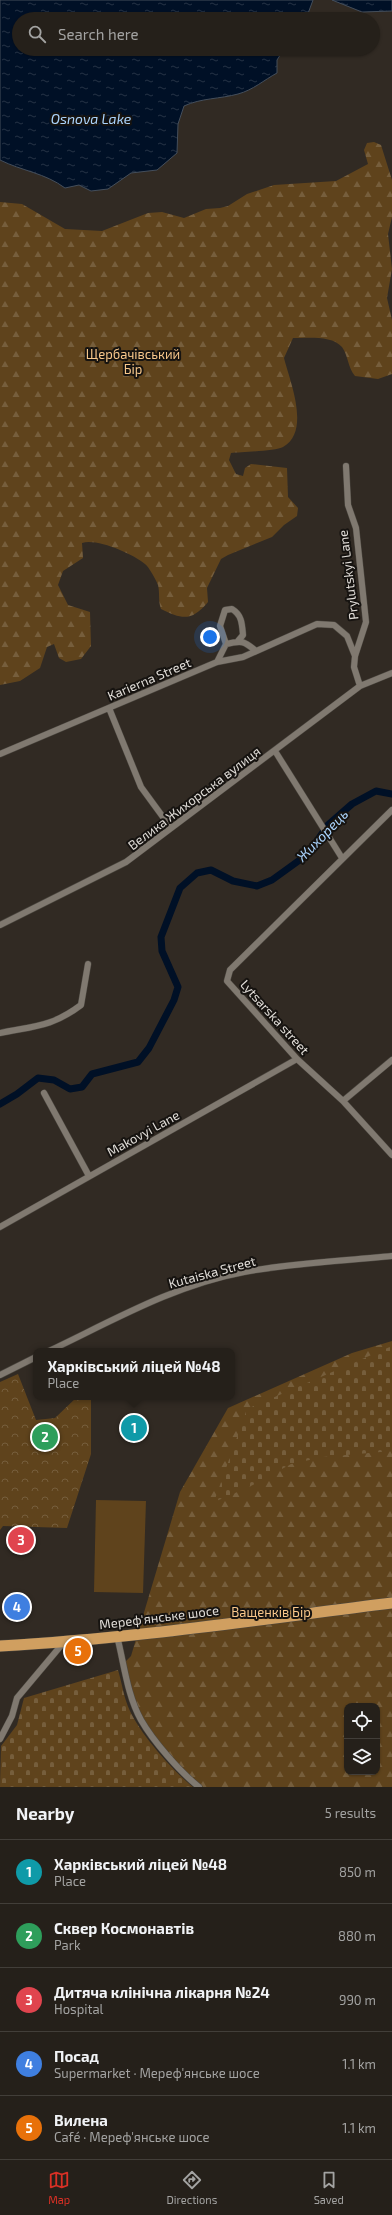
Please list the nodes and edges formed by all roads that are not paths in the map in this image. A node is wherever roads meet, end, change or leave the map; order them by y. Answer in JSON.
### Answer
{"nodes":[{"id":1,"x":346,"y":466,"type":"dead end"},
{"id":2,"x":238,"y":641,"type":"junction"},
{"id":3,"x":226,"y":644,"type":"junction"},
{"id":4,"x":256,"y":651,"type":"junction"},
{"id":5,"x":355,"y":656,"type":"junction"},
{"id":6,"x":217,"y":662,"type":"junction"},
{"id":7,"x":392,"y":673,"type":"edge"},
{"id":8,"x":360,"y":686,"type":"junction"},
{"id":9,"x":109,"y":708,"type":"junction"},
{"id":10,"x":275,"y":752,"type":"junction"},
{"id":11,"x":0,"y":754,"type":"edge"},
{"id":12,"x":392,"y":810,"type":"edge"},
{"id":13,"x":171,"y":828,"type":"junction"},
{"id":14,"x":342,"y":858,"type":"junction"},
{"id":15,"x":0,"y":926,"type":"edge"},
{"id":16,"x":88,"y":964,"type":"dead end"},
{"id":17,"x":0,"y":1033,"type":"edge"},
{"id":18,"x":297,"y":1059,"type":"junction"},
{"id":19,"x":392,"y":1060,"type":"edge"},
{"id":20,"x":44,"y":1093,"type":"dead end"},
{"id":21,"x":343,"y":1101,"type":"junction"},
{"id":22,"x":392,"y":1155,"type":"edge"},
{"id":23,"x":88,"y":1176,"type":"junction"},
{"id":24,"x":0,"y":1227,"type":"edge"},
{"id":25,"x":392,"y":1256,"type":"edge"},
{"id":26,"x":55,"y":1348,"type":"edge"},
{"id":27,"x":33,"y":1358,"type":"edge"},
{"id":28,"x":0,"y":1375,"type":"edge"},
{"id":29,"x":392,"y":1603,"type":"edge"},
{"id":30,"x":117,"y":1636,"type":"junction"},
{"id":31,"x":64,"y":1642,"type":"junction"},
{"id":32,"x":0,"y":1646,"type":"edge"},
{"id":33,"x":0,"y":1739,"type":"edge"},
{"id":34,"x":199,"y":1787,"type":"edge"}],
"edges":[{"from":1,"to":5,"type":"street","name":"Prylutskyi Lane"},
{"from":2,"to":3,"type":"street"},
{"from":2,"to":3,"type":"street"},
{"from":2,"to":4,"type":"street"},
{"from":3,"to":6,"type":"street"},
{"from":4,"to":5,"type":"street","name":"Karierna Street"},
{"from":4,"to":6,"type":"street","name":"Karierna Street"},
{"from":5,"to":8,"type":"street","name":"Karierna Street"},
{"from":6,"to":9,"type":"street","name":"Karierna Street"},
{"from":7,"to":8,"type":"street","name":"Велика Жихорська вулиця"},
{"from":8,"to":10,"type":"street","name":"Велика Жихорська вулиця"},
{"from":9,"to":11,"type":"street","name":"Karierna Street"},
{"from":9,"to":13,"type":"street"},
{"from":10,"to":13,"type":"street","name":"Велика Жихорська вулиця"},
{"from":10,"to":14,"type":"street"},
{"from":12,"to":14,"type":"street","name":"Lytsarska street"},
{"from":13,"to":15,"type":"street","name":"Велика Жихорська вулиця"},
{"from":14,"to":18,"type":"street","name":"Lytsarska street"},
{"from":16,"to":17,"type":"street"},
{"from":18,"to":21,"type":"street","name":"Lytsarska street"},
{"from":18,"to":23,"type":"street","name":"Makovyi Lane"},
{"from":19,"to":21,"type":"street"},
{"from":20,"to":23,"type":"street"},
{"from":21,"to":22,"type":"street","name":"Lytsarska street"},
{"from":23,"to":24,"type":"street","name":"Makovyi Lane"},
{"from":25,"to":26,"type":"street","name":"Kutaiska Street"},
{"from":27,"to":28,"type":"street"},
{"from":29,"to":30,"type":"highway","name":"Мереф'янське шосе"},
{"from":30,"to":31,"type":"highway","name":"Мереф'янське шосе"},
{"from":30,"to":34,"type":"street"},
{"from":31,"to":32,"type":"highway","name":"Мереф'янське шосе"},
{"from":31,"to":33,"type":"street"}]}
